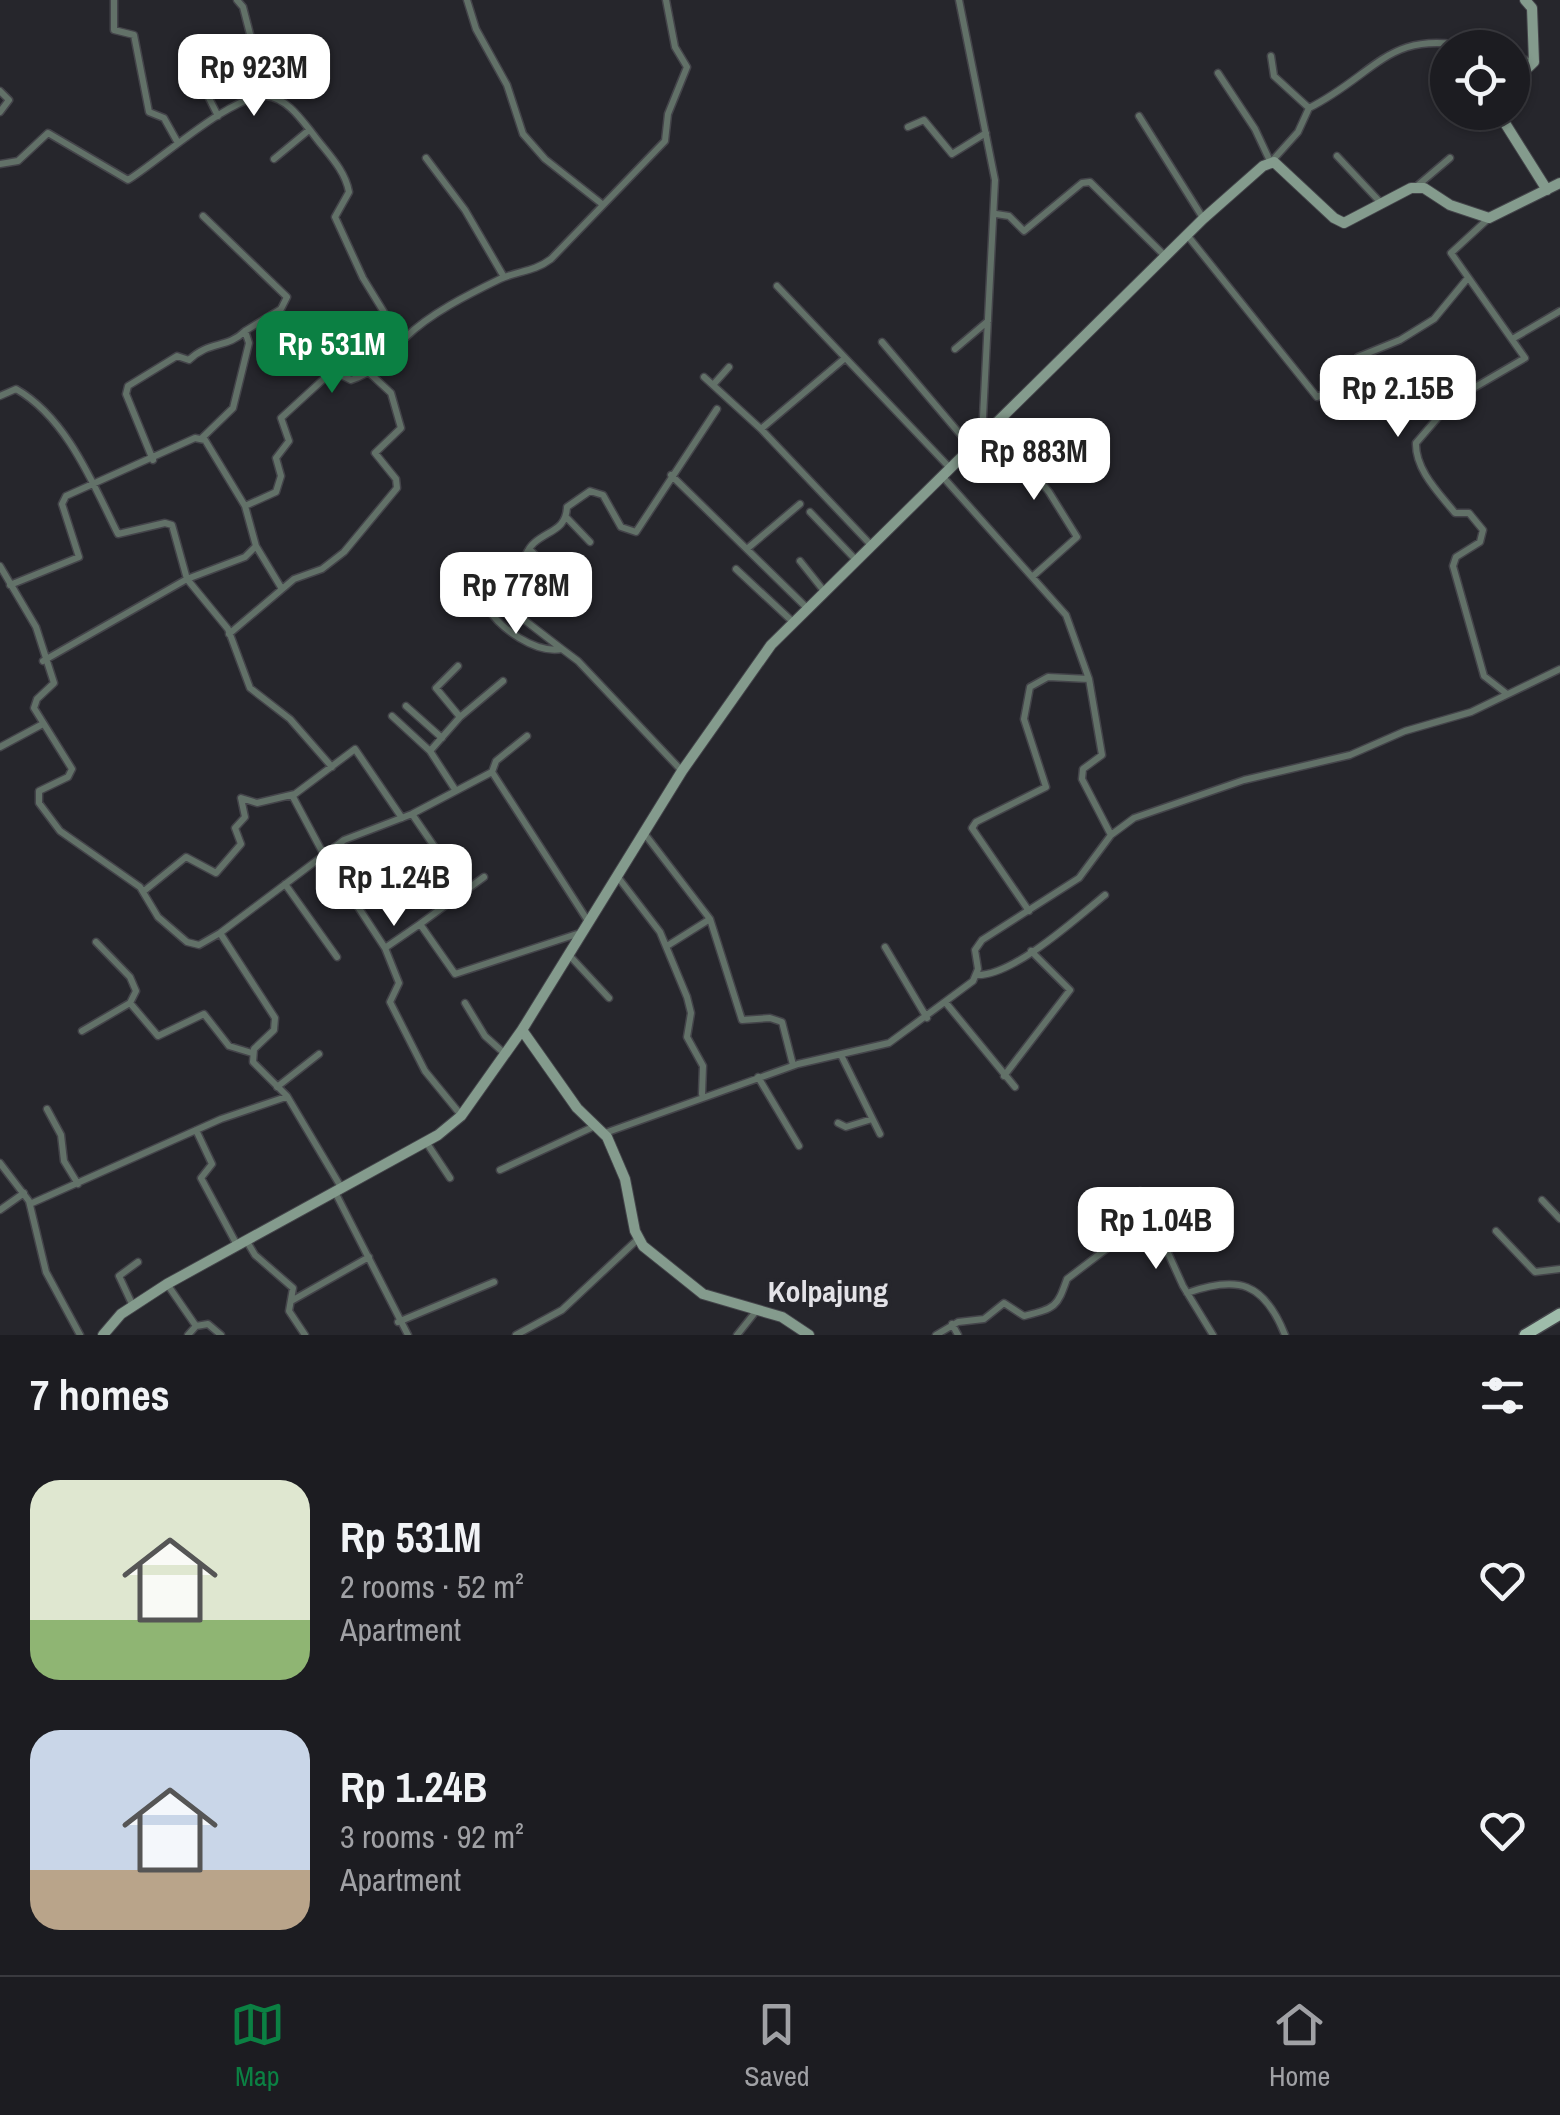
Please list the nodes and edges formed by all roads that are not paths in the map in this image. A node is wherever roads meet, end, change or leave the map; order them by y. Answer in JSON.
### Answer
{"nodes":[{"id":1,"x":114,"y":0,"type":"edge"},
{"id":2,"x":236,"y":0,"type":"edge"},
{"id":3,"x":466,"y":0,"type":"edge"},
{"id":4,"x":666,"y":0,"type":"edge"},
{"id":5,"x":959,"y":0,"type":"edge"},
{"id":6,"x":1528,"y":4,"type":"edge"},
{"id":7,"x":1430,"y":43,"type":"edge"},
{"id":8,"x":187,"y":54,"type":"dead end"},
{"id":9,"x":1271,"y":56,"type":"dead end"},
{"id":10,"x":1530,"y":61,"type":"edge"},
{"id":11,"x":1534,"y":62,"type":"junction"},
{"id":12,"x":1530,"y":66,"type":"edge"},
{"id":13,"x":1218,"y":74,"type":"dead end"},
{"id":14,"x":0,"y":91,"type":"edge"},
{"id":15,"x":266,"y":96,"type":"junction"},
{"id":16,"x":1310,"y":107,"type":"junction"},
{"id":17,"x":0,"y":112,"type":"edge"},
{"id":18,"x":218,"y":116,"type":"junction"},
{"id":19,"x":1139,"y":116,"type":"dead end"},
{"id":20,"x":908,"y":127,"type":"dead end"},
{"id":21,"x":309,"y":130,"type":"junction"},
{"id":22,"x":1509,"y":130,"type":"edge"},
{"id":23,"x":986,"y":133,"type":"junction"},
{"id":24,"x":178,"y":143,"type":"junction"},
{"id":25,"x":1337,"y":156,"type":"dead end"},
{"id":26,"x":274,"y":158,"type":"dead end"},
{"id":27,"x":426,"y":158,"type":"dead end"},
{"id":28,"x":1450,"y":158,"type":"dead end"},
{"id":29,"x":0,"y":163,"type":"edge"},
{"id":30,"x":1274,"y":163,"type":"junction"},
{"id":31,"x":1560,"y":183,"type":"edge"},
{"id":32,"x":1416,"y":187,"type":"junction"},
{"id":33,"x":1547,"y":190,"type":"junction"},
{"id":34,"x":602,"y":204,"type":"junction"},
{"id":35,"x":1382,"y":204,"type":"junction"},
{"id":36,"x":996,"y":214,"type":"junction"},
{"id":37,"x":203,"y":216,"type":"dead end"},
{"id":38,"x":1488,"y":218,"type":"junction"},
{"id":39,"x":1203,"y":219,"type":"junction"},
{"id":40,"x":1187,"y":235,"type":"junction"},
{"id":41,"x":1166,"y":256,"type":"junction"},
{"id":42,"x":504,"y":277,"type":"junction"},
{"id":43,"x":1466,"y":279,"type":"junction"},
{"id":44,"x":777,"y":286,"type":"dead end"},
{"id":45,"x":1560,"y":311,"type":"edge"},
{"id":46,"x":989,"y":320,"type":"junction"},
{"id":47,"x":246,"y":332,"type":"junction"},
{"id":48,"x":1514,"y":338,"type":"junction"},
{"id":49,"x":401,"y":340,"type":"junction"},
{"id":50,"x":336,"y":342,"type":"dead end"},
{"id":51,"x":882,"y":342,"type":"dead end"},
{"id":52,"x":954,"y":348,"type":"dead end"},
{"id":53,"x":350,"y":355,"type":"junction"},
{"id":54,"x":844,"y":359,"type":"junction"},
{"id":55,"x":729,"y":367,"type":"dead end"},
{"id":56,"x":332,"y":371,"type":"junction"},
{"id":57,"x":368,"y":373,"type":"junction"},
{"id":58,"x":704,"y":378,"type":"dead end"},
{"id":59,"x":712,"y":385,"type":"junction"},
{"id":60,"x":0,"y":396,"type":"edge"},
{"id":61,"x":717,"y":408,"type":"dead end"},
{"id":62,"x":995,"y":426,"type":"junction"},
{"id":63,"x":761,"y":429,"type":"junction"},
{"id":64,"x":202,"y":438,"type":"junction"},
{"id":65,"x":982,"y":438,"type":"junction"},
{"id":66,"x":972,"y":448,"type":"junction"},
{"id":67,"x":152,"y":460,"type":"junction"},
{"id":68,"x":671,"y":475,"type":"junction"},
{"id":69,"x":948,"y":478,"type":"junction"},
{"id":70,"x":93,"y":480,"type":"junction"},
{"id":71,"x":800,"y":504,"type":"dead end"},
{"id":72,"x":244,"y":506,"type":"junction"},
{"id":73,"x":810,"y":512,"type":"dead end"},
{"id":74,"x":567,"y":518,"type":"junction"},
{"id":75,"x":590,"y":542,"type":"dead end"},
{"id":76,"x":871,"y":545,"type":"junction"},
{"id":77,"x":256,"y":546,"type":"junction"},
{"id":78,"x":748,"y":548,"type":"junction"},
{"id":79,"x":529,"y":550,"type":"junction"},
{"id":80,"x":856,"y":560,"type":"junction"},
{"id":81,"x":800,"y":561,"type":"dead end"},
{"id":82,"x":0,"y":566,"type":"edge"},
{"id":83,"x":736,"y":569,"type":"dead end"},
{"id":84,"x":1032,"y":577,"type":"junction"},
{"id":85,"x":187,"y":579,"type":"junction"},
{"id":86,"x":562,"y":581,"type":"dead end"},
{"id":87,"x":10,"y":586,"type":"junction"},
{"id":88,"x":282,"y":589,"type":"junction"},
{"id":89,"x":824,"y":591,"type":"junction"},
{"id":90,"x":492,"y":595,"type":"junction"},
{"id":91,"x":807,"y":608,"type":"junction"},
{"id":92,"x":793,"y":622,"type":"junction"},
{"id":93,"x":230,"y":634,"type":"junction"},
{"id":94,"x":562,"y":649,"type":"junction"},
{"id":95,"x":43,"y":661,"type":"junction"},
{"id":96,"x":458,"y":666,"type":"dead end"},
{"id":97,"x":1560,"y":669,"type":"edge"},
{"id":98,"x":1090,"y":678,"type":"junction"},
{"id":99,"x":503,"y":681,"type":"dead end"},
{"id":100,"x":1507,"y":694,"type":"junction"},
{"id":101,"x":406,"y":706,"type":"dead end"},
{"id":102,"x":392,"y":716,"type":"dead end"},
{"id":103,"x":460,"y":716,"type":"junction"},
{"id":104,"x":40,"y":725,"type":"junction"},
{"id":105,"x":527,"y":736,"type":"dead end"},
{"id":106,"x":442,"y":738,"type":"junction"},
{"id":107,"x":0,"y":747,"type":"edge"},
{"id":108,"x":430,"y":751,"type":"junction"},
{"id":109,"x":332,"y":767,"type":"junction"},
{"id":110,"x":492,"y":772,"type":"junction"},
{"id":111,"x":682,"y":772,"type":"junction"},
{"id":112,"x":456,"y":791,"type":"junction"},
{"id":113,"x":292,"y":795,"type":"junction"},
{"id":114,"x":412,"y":814,"type":"junction"},
{"id":115,"x":402,"y":818,"type":"junction"},
{"id":116,"x":644,"y":833,"type":"junction"},
{"id":117,"x":1111,"y":835,"type":"junction"},
{"id":118,"x":434,"y":846,"type":"dead end"},
{"id":119,"x":324,"y":856,"type":"junction"},
{"id":120,"x":616,"y":875,"type":"junction"},
{"id":121,"x":484,"y":877,"type":"dead end"},
{"id":122,"x":285,"y":884,"type":"junction"},
{"id":123,"x":144,"y":892,"type":"junction"},
{"id":124,"x":1106,"y":896,"type":"dead end"},
{"id":125,"x":1030,"y":911,"type":"junction"},
{"id":126,"x":710,"y":918,"type":"junction"},
{"id":127,"x":420,"y":924,"type":"junction"},
{"id":128,"x":584,"y":927,"type":"junction"},
{"id":129,"x":220,"y":933,"type":"junction"},
{"id":130,"x":96,"y":942,"type":"dead end"},
{"id":131,"x":667,"y":946,"type":"junction"},
{"id":132,"x":885,"y":947,"type":"dead end"},
{"id":133,"x":385,"y":948,"type":"junction"},
{"id":134,"x":1031,"y":951,"type":"junction"},
{"id":135,"x":569,"y":954,"type":"junction"},
{"id":136,"x":338,"y":957,"type":"dead end"},
{"id":137,"x":976,"y":975,"type":"junction"},
{"id":138,"x":609,"y":998,"type":"dead end"},
{"id":139,"x":130,"y":1003,"type":"junction"},
{"id":140,"x":465,"y":1003,"type":"dead end"},
{"id":141,"x":946,"y":1003,"type":"junction"},
{"id":142,"x":927,"y":1018,"type":"junction"},
{"id":143,"x":522,"y":1030,"type":"junction"},
{"id":144,"x":82,"y":1031,"type":"dead end"},
{"id":145,"x":252,"y":1053,"type":"junction"},
{"id":146,"x":319,"y":1054,"type":"dead end"},
{"id":147,"x":505,"y":1054,"type":"junction"},
{"id":148,"x":842,"y":1055,"type":"junction"},
{"id":149,"x":793,"y":1065,"type":"junction"},
{"id":150,"x":1004,"y":1076,"type":"junction"},
{"id":151,"x":758,"y":1077,"type":"junction"},
{"id":152,"x":1014,"y":1088,"type":"dead end"},
{"id":153,"x":282,"y":1091,"type":"junction"},
{"id":154,"x":702,"y":1094,"type":"junction"},
{"id":155,"x":47,"y":1110,"type":"dead end"},
{"id":156,"x":461,"y":1116,"type":"junction"},
{"id":157,"x":872,"y":1118,"type":"junction"},
{"id":158,"x":838,"y":1122,"type":"dead end"},
{"id":159,"x":196,"y":1130,"type":"junction"},
{"id":160,"x":599,"y":1130,"type":"junction"},
{"id":161,"x":880,"y":1134,"type":"dead end"},
{"id":162,"x":426,"y":1141,"type":"junction"},
{"id":163,"x":799,"y":1146,"type":"dead end"},
{"id":164,"x":0,"y":1163,"type":"edge"},
{"id":165,"x":500,"y":1170,"type":"dead end"},
{"id":166,"x":450,"y":1178,"type":"dead end"},
{"id":167,"x":78,"y":1184,"type":"junction"},
{"id":168,"x":338,"y":1190,"type":"junction"},
{"id":169,"x":1140,"y":1191,"type":"dead end"},
{"id":170,"x":27,"y":1198,"type":"junction"},
{"id":171,"x":1542,"y":1200,"type":"dead end"},
{"id":172,"x":1,"y":1207,"type":"edge"},
{"id":173,"x":1151,"y":1215,"type":"junction"},
{"id":174,"x":1560,"y":1219,"type":"edge"},
{"id":175,"x":1496,"y":1231,"type":"dead end"},
{"id":176,"x":638,"y":1239,"type":"junction"},
{"id":177,"x":242,"y":1243,"type":"junction"},
{"id":178,"x":369,"y":1257,"type":"junction"},
{"id":179,"x":138,"y":1262,"type":"dead end"},
{"id":180,"x":1560,"y":1269,"type":"edge"},
{"id":181,"x":494,"y":1282,"type":"dead end"},
{"id":182,"x":168,"y":1284,"type":"junction"},
{"id":183,"x":1187,"y":1293,"type":"junction"},
{"id":184,"x":293,"y":1300,"type":"junction"},
{"id":185,"x":133,"y":1306,"type":"junction"},
{"id":186,"x":757,"y":1310,"type":"junction"},
{"id":187,"x":1560,"y":1314,"type":"edge"},
{"id":188,"x":398,"y":1322,"type":"junction"},
{"id":189,"x":952,"y":1324,"type":"junction"},
{"id":190,"x":196,"y":1326,"type":"junction"},
{"id":191,"x":530,"y":1332,"type":"edge"},
{"id":192,"x":80,"y":1335,"type":"edge"},
{"id":193,"x":103,"y":1335,"type":"edge"},
{"id":194,"x":188,"y":1335,"type":"edge"},
{"id":195,"x":220,"y":1335,"type":"edge"},
{"id":196,"x":305,"y":1335,"type":"edge"},
{"id":197,"x":408,"y":1335,"type":"edge"},
{"id":198,"x":516,"y":1335,"type":"edge"},
{"id":199,"x":737,"y":1335,"type":"edge"},
{"id":200,"x":809,"y":1335,"type":"edge"},
{"id":201,"x":936,"y":1335,"type":"edge"},
{"id":202,"x":958,"y":1335,"type":"edge"},
{"id":203,"x":1213,"y":1335,"type":"edge"},
{"id":204,"x":1285,"y":1335,"type":"edge"},
{"id":205,"x":1525,"y":1335,"type":"edge"}],
"edges":[{"from":1,"to":24,"type":"street"},
{"from":2,"to":15,"type":"street"},
{"from":3,"to":34,"type":"street"},
{"from":4,"to":34,"type":"street"},
{"from":5,"to":23,"type":"street"},
{"from":6,"to":11,"type":"street"},
{"from":7,"to":16,"type":"street"},
{"from":8,"to":18,"type":"street"},
{"from":9,"to":16,"type":"street"},
{"from":10,"to":11,"type":"street"},
{"from":11,"to":12,"type":"street"},
{"from":13,"to":30,"type":"street"},
{"from":14,"to":17,"type":"street"},
{"from":15,"to":18,"type":"street"},
{"from":15,"to":21,"type":"street"},
{"from":16,"to":30,"type":"street"},
{"from":18,"to":24,"type":"street"},
{"from":19,"to":39,"type":"street"},
{"from":20,"to":23,"type":"street"},
{"from":21,"to":26,"type":"street"},
{"from":21,"to":49,"type":"street"},
{"from":22,"to":33,"type":"street"},
{"from":23,"to":36,"type":"street"},
{"from":24,"to":29,"type":"street"},
{"from":25,"to":35,"type":"street"},
{"from":27,"to":42,"type":"street"},
{"from":28,"to":32,"type":"street"},
{"from":30,"to":35,"type":"street"},
{"from":30,"to":39,"type":"street"},
{"from":31,"to":33,"type":"street"},
{"from":32,"to":35,"type":"street"},
{"from":32,"to":38,"type":"street"},
{"from":33,"to":38,"type":"street"},
{"from":34,"to":42,"type":"street"},
{"from":36,"to":41,"type":"street"},
{"from":36,"to":46,"type":"street"},
{"from":37,"to":47,"type":"street"},
{"from":38,"to":43,"type":"street"},
{"from":39,"to":40,"type":"street"},
{"from":40,"to":41,"type":"street"},
{"from":40,"to":43,"type":"street"},
{"from":41,"to":62,"type":"street"},
{"from":42,"to":49,"type":"street"},
{"from":43,"to":48,"type":"street"},
{"from":44,"to":54,"type":"street"},
{"from":45,"to":48,"type":"street"},
{"from":46,"to":52,"type":"street"},
{"from":46,"to":65,"type":"street"},
{"from":47,"to":64,"type":"street"},
{"from":47,"to":67,"type":"street"},
{"from":48,"to":100,"type":"street"},
{"from":49,"to":57,"type":"street"},
{"from":50,"to":53,"type":"street"},
{"from":51,"to":66,"type":"street"},
{"from":53,"to":56,"type":"street"},
{"from":53,"to":57,"type":"street"},
{"from":54,"to":63,"type":"street"},
{"from":54,"to":69,"type":"street"},
{"from":55,"to":59,"type":"street"},
{"from":56,"to":57,"type":"street"},
{"from":56,"to":72,"type":"street"},
{"from":57,"to":88,"type":"street"},
{"from":58,"to":59,"type":"street"},
{"from":59,"to":63,"type":"street"},
{"from":60,"to":70,"type":"street"},
{"from":61,"to":68,"type":"street"},
{"from":62,"to":65,"type":"street"},
{"from":62,"to":84,"type":"street"},
{"from":63,"to":76,"type":"street"},
{"from":64,"to":67,"type":"street"},
{"from":64,"to":72,"type":"street"},
{"from":65,"to":66,"type":"street"},
{"from":66,"to":69,"type":"street"},
{"from":67,"to":70,"type":"street"},
{"from":68,"to":74,"type":"street"},
{"from":68,"to":78,"type":"street"},
{"from":69,"to":76,"type":"street"},
{"from":69,"to":84,"type":"street"},
{"from":70,"to":85,"type":"street"},
{"from":70,"to":87,"type":"street"},
{"from":71,"to":78,"type":"street"},
{"from":72,"to":77,"type":"street"},
{"from":73,"to":80,"type":"street"},
{"from":74,"to":75,"type":"street"},
{"from":74,"to":79,"type":"street"},
{"from":76,"to":80,"type":"street"},
{"from":77,"to":85,"type":"street"},
{"from":77,"to":88,"type":"street"},
{"from":78,"to":91,"type":"street"},
{"from":79,"to":86,"type":"street"},
{"from":79,"to":90,"type":"street"},
{"from":80,"to":89,"type":"street"},
{"from":81,"to":89,"type":"street"},
{"from":82,"to":87,"type":"street"},
{"from":83,"to":92,"type":"street"},
{"from":84,"to":98,"type":"street"},
{"from":85,"to":93,"type":"street"},
{"from":85,"to":95,"type":"street"},
{"from":87,"to":95,"type":"street"},
{"from":88,"to":93,"type":"street"},
{"from":89,"to":91,"type":"street"},
{"from":90,"to":94,"type":"street"},
{"from":90,"to":94,"type":"street"},
{"from":91,"to":92,"type":"street"},
{"from":92,"to":111,"type":"street"},
{"from":93,"to":109,"type":"street"},
{"from":94,"to":111,"type":"street"},
{"from":95,"to":104,"type":"street"},
{"from":96,"to":103,"type":"street"},
{"from":97,"to":100,"type":"street"},
{"from":98,"to":117,"type":"street"},
{"from":98,"to":125,"type":"street"},
{"from":99,"to":103,"type":"street"},
{"from":100,"to":117,"type":"street"},
{"from":101,"to":106,"type":"street"},
{"from":102,"to":108,"type":"street"},
{"from":103,"to":106,"type":"street"},
{"from":104,"to":107,"type":"street"},
{"from":104,"to":123,"type":"street"},
{"from":105,"to":110,"type":"street"},
{"from":106,"to":108,"type":"street"},
{"from":108,"to":112,"type":"street"},
{"from":109,"to":113,"type":"street"},
{"from":109,"to":115,"type":"street"},
{"from":110,"to":112,"type":"street"},
{"from":110,"to":128,"type":"street"},
{"from":111,"to":116,"type":"street"},
{"from":112,"to":114,"type":"street"},
{"from":113,"to":119,"type":"street"},
{"from":113,"to":123,"type":"street"},
{"from":114,"to":115,"type":"street"},
{"from":114,"to":118,"type":"street"},
{"from":115,"to":119,"type":"street"},
{"from":116,"to":120,"type":"street"},
{"from":116,"to":126,"type":"street"},
{"from":117,"to":125,"type":"street"},
{"from":119,"to":122,"type":"street"},
{"from":119,"to":133,"type":"street"},
{"from":120,"to":128,"type":"street"},
{"from":120,"to":131,"type":"street"},
{"from":121,"to":127,"type":"street"},
{"from":122,"to":129,"type":"street"},
{"from":122,"to":136,"type":"street"},
{"from":123,"to":129,"type":"street"},
{"from":124,"to":134,"type":"street"},
{"from":125,"to":137,"type":"street"},
{"from":126,"to":131,"type":"street"},
{"from":126,"to":149,"type":"street"},
{"from":127,"to":128,"type":"street"},
{"from":127,"to":133,"type":"street"},
{"from":128,"to":135,"type":"street"},
{"from":129,"to":145,"type":"street"},
{"from":130,"to":139,"type":"street"},
{"from":131,"to":154,"type":"street"},
{"from":132,"to":142,"type":"street"},
{"from":133,"to":156,"type":"street"},
{"from":134,"to":137,"type":"street"},
{"from":134,"to":150,"type":"street"},
{"from":135,"to":138,"type":"street"},
{"from":135,"to":143,"type":"street"},
{"from":137,"to":141,"type":"street"},
{"from":139,"to":144,"type":"street"},
{"from":139,"to":145,"type":"street"},
{"from":140,"to":147,"type":"street"},
{"from":141,"to":142,"type":"street"},
{"from":141,"to":150,"type":"street"},
{"from":142,"to":148,"type":"street"},
{"from":143,"to":147,"type":"street"},
{"from":143,"to":160,"type":"street"},
{"from":145,"to":153,"type":"street"},
{"from":146,"to":153,"type":"street"},
{"from":147,"to":156,"type":"street"},
{"from":148,"to":149,"type":"street"},
{"from":148,"to":157,"type":"street"},
{"from":149,"to":151,"type":"street"},
{"from":150,"to":152,"type":"street"},
{"from":151,"to":154,"type":"street"},
{"from":151,"to":163,"type":"street"},
{"from":153,"to":159,"type":"street"},
{"from":153,"to":168,"type":"street"},
{"from":154,"to":160,"type":"street"},
{"from":155,"to":167,"type":"street"},
{"from":156,"to":162,"type":"street"},
{"from":157,"to":158,"type":"street"},
{"from":157,"to":161,"type":"street"},
{"from":159,"to":167,"type":"street"},
{"from":159,"to":177,"type":"street"},
{"from":160,"to":165,"type":"street"},
{"from":160,"to":176,"type":"street"},
{"from":162,"to":166,"type":"street"},
{"from":162,"to":168,"type":"street"},
{"from":164,"to":170,"type":"street"},
{"from":167,"to":170,"type":"street"},
{"from":168,"to":177,"type":"street"},
{"from":168,"to":178,"type":"street"},
{"from":169,"to":173,"type":"street"},
{"from":170,"to":172,"type":"street"},
{"from":170,"to":192,"type":"street"},
{"from":171,"to":174,"type":"street"},
{"from":173,"to":183,"type":"street"},
{"from":173,"to":189,"type":"street"},
{"from":175,"to":180,"type":"street"},
{"from":176,"to":186,"type":"street"},
{"from":176,"to":191,"type":"street"},
{"from":177,"to":182,"type":"street"},
{"from":177,"to":184,"type":"street"},
{"from":178,"to":184,"type":"street"},
{"from":178,"to":188,"type":"street"},
{"from":179,"to":185,"type":"street"},
{"from":181,"to":188,"type":"street"},
{"from":182,"to":185,"type":"street"},
{"from":182,"to":190,"type":"street"},
{"from":183,"to":203,"type":"street"},
{"from":183,"to":204,"type":"street"},
{"from":184,"to":196,"type":"street"},
{"from":185,"to":193,"type":"street"},
{"from":186,"to":199,"type":"street"},
{"from":186,"to":200,"type":"street"},
{"from":187,"to":205,"type":"main road"},
{"from":188,"to":197,"type":"street"},
{"from":189,"to":201,"type":"street"},
{"from":189,"to":202,"type":"street"},
{"from":190,"to":194,"type":"street"},
{"from":190,"to":195,"type":"street"},
{"from":191,"to":198,"type":"street"}]}
